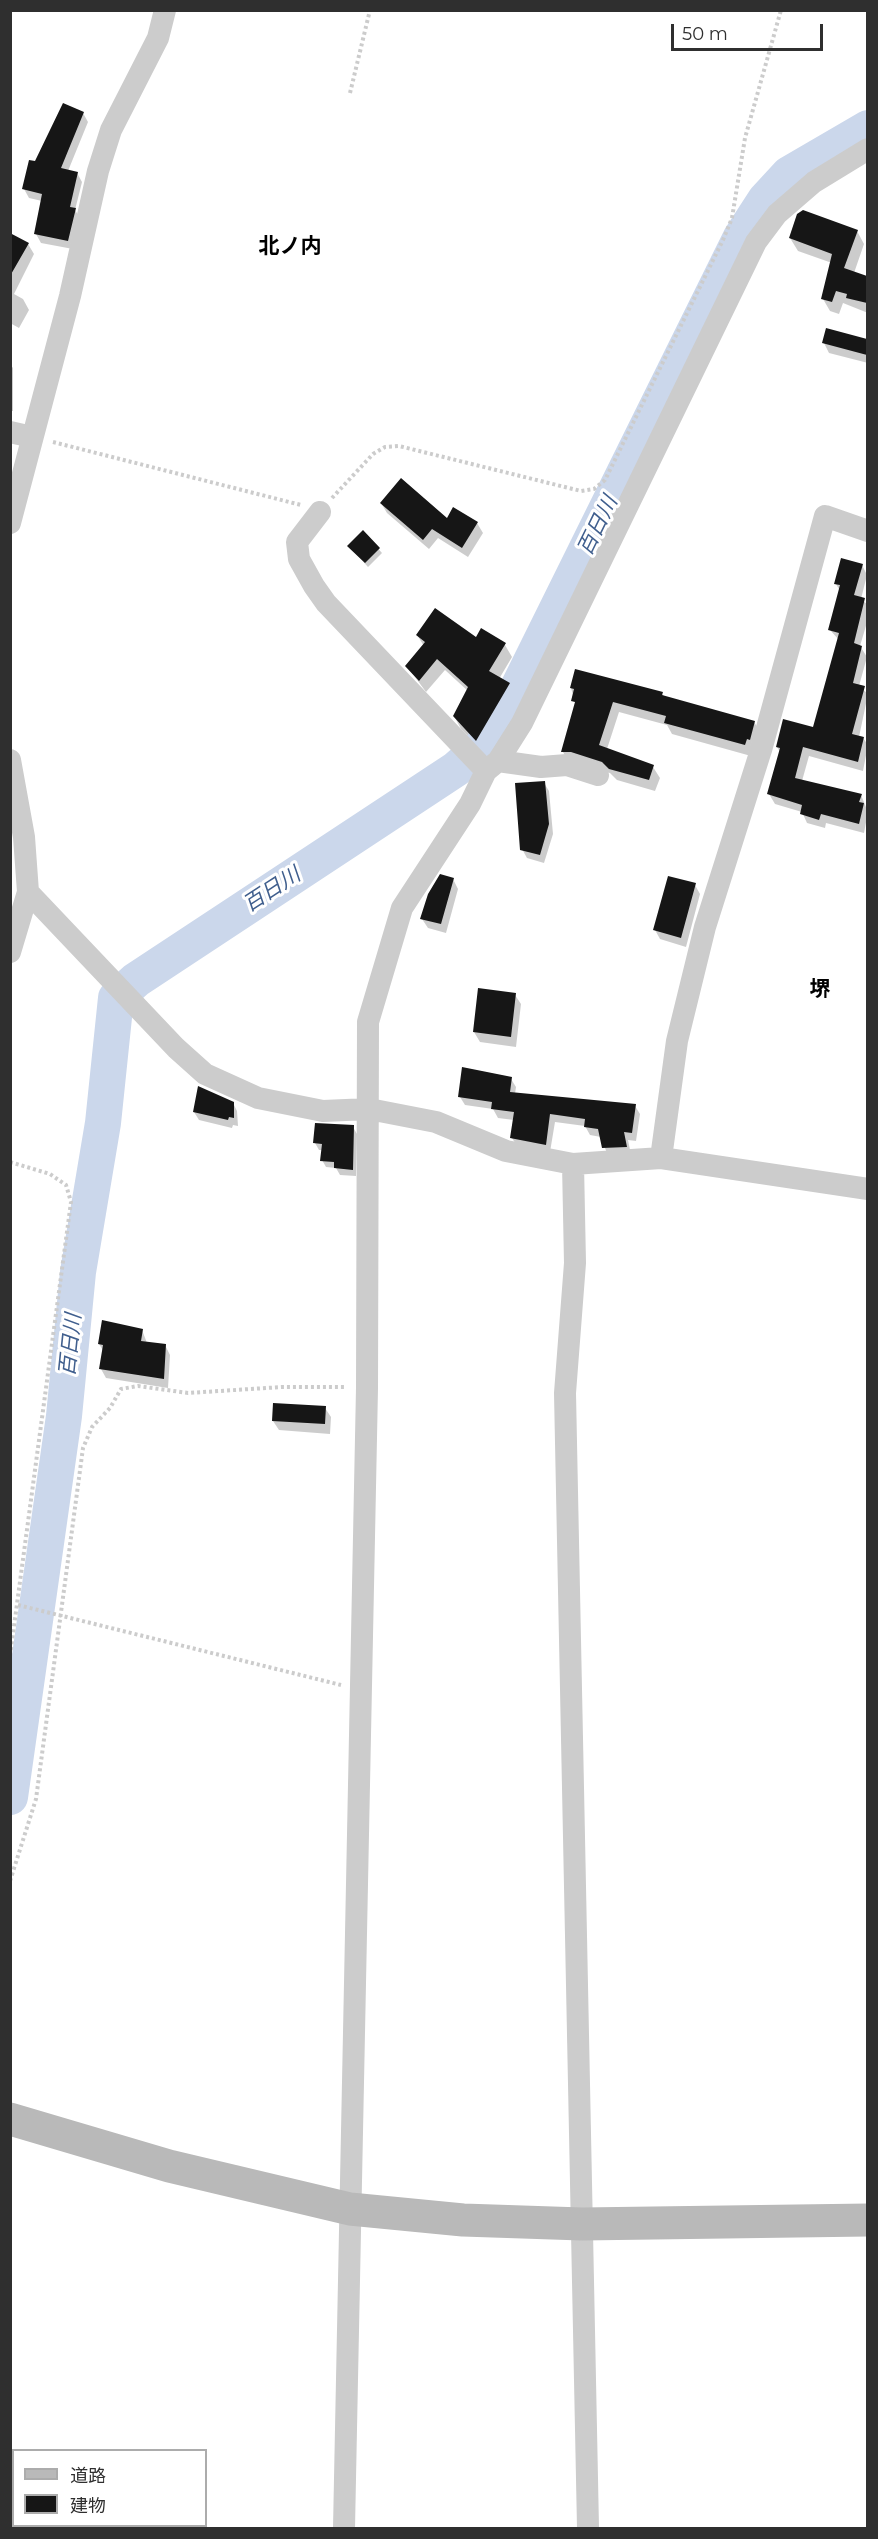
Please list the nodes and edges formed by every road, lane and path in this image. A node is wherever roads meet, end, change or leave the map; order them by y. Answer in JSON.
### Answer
{"nodes":[{"id":1,"x":165,"y":10,"type":"edge"},
{"id":2,"x":370,"y":10,"type":"edge"},
{"id":3,"x":781,"y":10,"type":"edge"},
{"id":4,"x":350,"y":93,"type":"dead end"},
{"id":5,"x":867,"y":149,"type":"edge"},
{"id":6,"x":21,"y":434,"type":"edge"},
{"id":7,"x":320,"y":512,"type":"junction"},
{"id":8,"x":10,"y":523,"type":"edge"},
{"id":9,"x":867,"y":531,"type":"edge"},
{"id":10,"x":10,"y":760,"type":"edge"},
{"id":11,"x":481,"y":761,"type":"junction"},
{"id":12,"x":598,"y":776,"type":"dead end"},
{"id":13,"x":28,"y":892,"type":"junction"},
{"id":14,"x":10,"y":952,"type":"edge"},
{"id":15,"x":369,"y":1109,"type":"junction"},
{"id":16,"x":661,"y":1158,"type":"junction"},
{"id":17,"x":10,"y":1162,"type":"edge"},
{"id":18,"x":573,"y":1164,"type":"junction"},
{"id":19,"x":867,"y":1189,"type":"edge"},
{"id":20,"x":367,"y":1388,"type":"junction"},
{"id":21,"x":18,"y":1605,"type":"junction"},
{"id":22,"x":61,"y":1617,"type":"junction"},
{"id":23,"x":10,"y":1656,"type":"edge"},
{"id":24,"x":362,"y":1690,"type":"junction"},
{"id":25,"x":10,"y":1881,"type":"edge"},
{"id":26,"x":10,"y":2119,"type":"edge"},
{"id":27,"x":350,"y":2209,"type":"junction"},
{"id":28,"x":867,"y":2220,"type":"edge"},
{"id":29,"x":582,"y":2224,"type":"junction"},
{"id":30,"x":344,"y":2529,"type":"edge"},
{"id":31,"x":588,"y":2529,"type":"edge"}],
"edges":[{"from":1,"to":6,"type":"street"},
{"from":2,"to":4,"type":"path"},
{"from":3,"to":7,"type":"path"},
{"from":5,"to":11,"type":"street"},
{"from":6,"to":7,"type":"path"},
{"from":6,"to":8,"type":"street"},
{"from":7,"to":11,"type":"street"},
{"from":9,"to":16,"type":"street"},
{"from":10,"to":13,"type":"street"},
{"from":11,"to":12,"type":"street"},
{"from":11,"to":15,"type":"street"},
{"from":13,"to":14,"type":"street"},
{"from":13,"to":15,"type":"street"},
{"from":15,"to":18,"type":"street"},
{"from":15,"to":20,"type":"street"},
{"from":16,"to":18,"type":"street"},
{"from":16,"to":19,"type":"street"},
{"from":17,"to":21,"type":"path"},
{"from":18,"to":29,"type":"street"},
{"from":20,"to":22,"type":"path"},
{"from":20,"to":24,"type":"street"},
{"from":21,"to":22,"type":"path"},
{"from":21,"to":23,"type":"path"},
{"from":22,"to":24,"type":"path"},
{"from":22,"to":25,"type":"path"},
{"from":24,"to":27,"type":"street"},
{"from":26,"to":27,"type":"street"},
{"from":27,"to":29,"type":"street"},
{"from":27,"to":30,"type":"street"},
{"from":28,"to":29,"type":"street"},
{"from":29,"to":31,"type":"street"}]}
